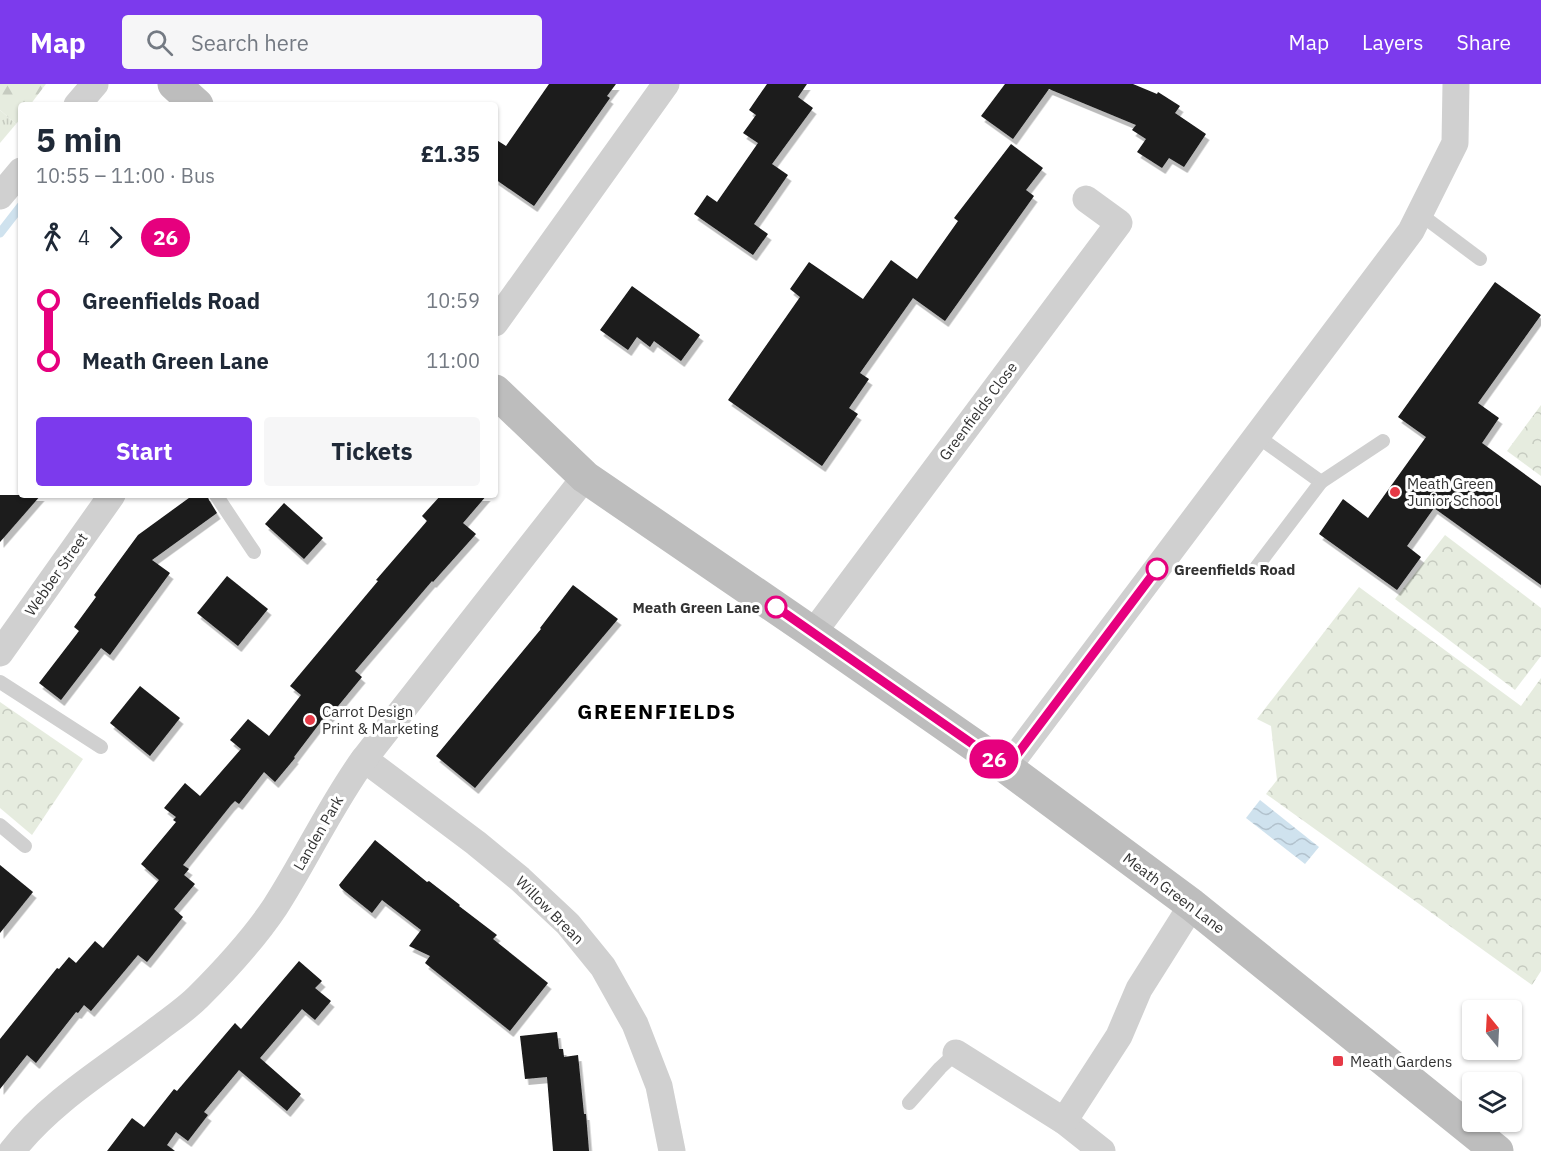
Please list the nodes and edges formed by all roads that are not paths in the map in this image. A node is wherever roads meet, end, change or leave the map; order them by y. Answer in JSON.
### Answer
{"nodes":[{"id":1,"x":95,"y":84,"type":"edge"},
{"id":2,"x":174,"y":84,"type":"edge"},
{"id":3,"x":666,"y":84,"type":"edge"},
{"id":4,"x":1456,"y":84,"type":"edge"},
{"id":5,"x":80,"y":102,"type":"edge"},
{"id":6,"x":194,"y":102,"type":"edge"},
{"id":7,"x":18,"y":175,"type":"edge"},
{"id":8,"x":0,"y":196,"type":"edge"},
{"id":9,"x":1086,"y":199,"type":"dead end"},
{"id":10,"x":1420,"y":214,"type":"junction"},
{"id":11,"x":1480,"y":259,"type":"dead end"},
{"id":12,"x":498,"y":319,"type":"edge"},
{"id":13,"x":498,"y":394,"type":"edge"},
{"id":14,"x":1257,"y":436,"type":"junction"},
{"id":15,"x":1383,"y":441,"type":"dead end"},
{"id":16,"x":585,"y":477,"type":"junction"},
{"id":17,"x":1321,"y":482,"type":"junction"},
{"id":18,"x":110,"y":498,"type":"edge"},
{"id":19,"x":218,"y":498,"type":"edge"},
{"id":20,"x":254,"y":552,"type":"dead end"},
{"id":21,"x":1254,"y":569,"type":"dead end"},
{"id":22,"x":813,"y":633,"type":"junction"},
{"id":23,"x":0,"y":653,"type":"edge"},
{"id":24,"x":0,"y":682,"type":"edge"},
{"id":25,"x":101,"y":747,"type":"dead end"},
{"id":26,"x":364,"y":759,"type":"junction"},
{"id":27,"x":1007,"y":768,"type":"junction"},
{"id":28,"x":0,"y":825,"type":"edge"},
{"id":29,"x":24,"y":846,"type":"dead end"},
{"id":30,"x":1192,"y":905,"type":"junction"},
{"id":31,"x":956,"y":1053,"type":"joint"},
{"id":32,"x":909,"y":1103,"type":"dead end"},
{"id":33,"x":1064,"y":1121,"type":"junction"},
{"id":34,"x":12,"y":1151,"type":"edge"},
{"id":35,"x":672,"y":1151,"type":"edge"},
{"id":36,"x":1102,"y":1151,"type":"edge"},
{"id":37,"x":1497,"y":1151,"type":"edge"}],
"edges":[{"from":1,"to":5,"type":"street"},
{"from":2,"to":6,"type":"street"},
{"from":3,"to":12,"type":"street"},
{"from":4,"to":10,"type":"street"},
{"from":7,"to":8,"type":"street"},
{"from":9,"to":22,"type":"street","name":"Greenfields Close"},
{"from":10,"to":11,"type":"lane"},
{"from":10,"to":14,"type":"street"},
{"from":13,"to":16,"type":"street","name":"Meath Green Lane"},
{"from":14,"to":17,"type":"lane"},
{"from":14,"to":27,"type":"street"},
{"from":15,"to":17,"type":"lane"},
{"from":16,"to":22,"type":"street","name":"Meath Green Lane"},
{"from":16,"to":26,"type":"street","name":"Landen Park"},
{"from":17,"to":21,"type":"lane"},
{"from":18,"to":23,"type":"street","name":"Webber Street"},
{"from":19,"to":20,"type":"lane"},
{"from":22,"to":27,"type":"street","name":"Meath Green Lane"},
{"from":24,"to":25,"type":"lane"},
{"from":26,"to":34,"type":"street","name":"Landen Park"},
{"from":26,"to":35,"type":"street","name":"Willow Brean"},
{"from":27,"to":30,"type":"street","name":"Meath Green Lane"},
{"from":28,"to":29,"type":"lane"},
{"from":30,"to":33,"type":"street"},
{"from":30,"to":37,"type":"street","name":"Meath Green Lane"},
{"from":31,"to":32,"type":"lane"},
{"from":31,"to":33,"type":"street"},
{"from":33,"to":36,"type":"street"}]}
